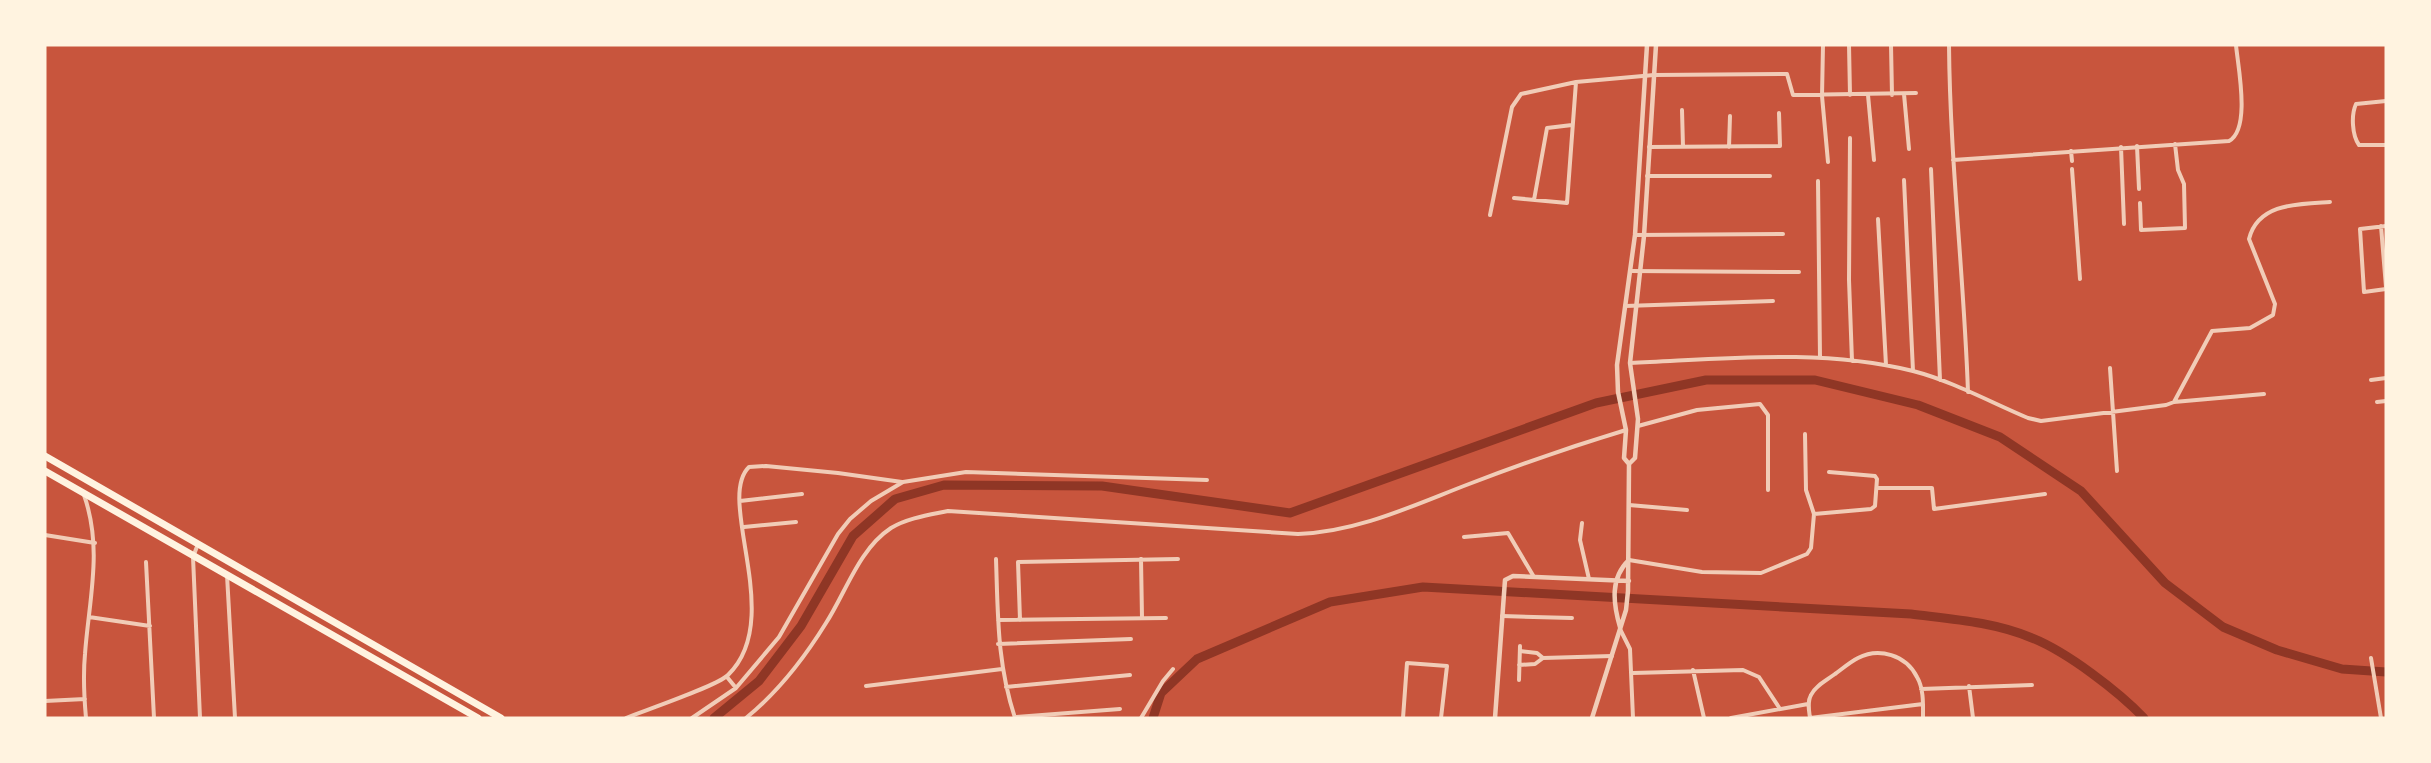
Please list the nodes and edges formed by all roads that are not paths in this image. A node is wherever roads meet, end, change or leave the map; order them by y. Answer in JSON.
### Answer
{"nodes":[{"id":1,"x":1647,"y":45,"type":"edge"},
{"id":2,"x":1656,"y":45,"type":"edge"},
{"id":3,"x":1823,"y":45,"type":"edge"},
{"id":4,"x":1849,"y":45,"type":"edge"},
{"id":5,"x":1891,"y":45,"type":"edge"},
{"id":6,"x":1949,"y":45,"type":"edge"},
{"id":7,"x":2236,"y":45,"type":"edge"},
{"id":8,"x":1654,"y":75,"type":"junction"},
{"id":9,"x":1645,"y":76,"type":"junction"},
{"id":10,"x":1576,"y":82,"type":"junction"},
{"id":11,"x":1916,"y":93,"type":"dead end"},
{"id":12,"x":1904,"y":94,"type":"junction"},
{"id":13,"x":1850,"y":95,"type":"junction"},
{"id":14,"x":1868,"y":95,"type":"junction"},
{"id":15,"x":1892,"y":95,"type":"junction"},
{"id":16,"x":1822,"y":96,"type":"junction"},
{"id":17,"x":2386,"y":101,"type":"edge"},
{"id":18,"x":1682,"y":111,"type":"dead end"},
{"id":19,"x":1779,"y":113,"type":"dead end"},
{"id":20,"x":1730,"y":116,"type":"dead end"},
{"id":21,"x":1572,"y":125,"type":"junction"},
{"id":22,"x":1850,"y":138,"type":"dead end"},
{"id":23,"x":2175,"y":144,"type":"junction"},
{"id":24,"x":2386,"y":145,"type":"edge"},
{"id":25,"x":2137,"y":146,"type":"junction"},
{"id":26,"x":1649,"y":147,"type":"junction"},
{"id":27,"x":1683,"y":147,"type":"junction"},
{"id":28,"x":1729,"y":147,"type":"junction"},
{"id":29,"x":2121,"y":147,"type":"junction"},
{"id":30,"x":1909,"y":149,"type":"dead end"},
{"id":31,"x":2071,"y":151,"type":"junction"},
{"id":32,"x":1874,"y":160,"type":"dead end"},
{"id":33,"x":1953,"y":160,"type":"junction"},
{"id":34,"x":2072,"y":161,"type":"dead end"},
{"id":35,"x":1828,"y":162,"type":"dead end"},
{"id":36,"x":1931,"y":169,"type":"dead end"},
{"id":37,"x":2072,"y":169,"type":"dead end"},
{"id":38,"x":1647,"y":176,"type":"junction"},
{"id":39,"x":1770,"y":176,"type":"dead end"},
{"id":40,"x":1904,"y":180,"type":"dead end"},
{"id":41,"x":1818,"y":181,"type":"dead end"},
{"id":42,"x":2139,"y":189,"type":"dead end"},
{"id":43,"x":1514,"y":198,"type":"dead end"},
{"id":44,"x":1534,"y":200,"type":"junction"},
{"id":45,"x":2330,"y":202,"type":"dead end"},
{"id":46,"x":2140,"y":203,"type":"dead end"},
{"id":47,"x":1490,"y":215,"type":"dead end"},
{"id":48,"x":1878,"y":219,"type":"dead end"},
{"id":49,"x":2124,"y":224,"type":"dead end"},
{"id":50,"x":2383,"y":226,"type":"edge"},
{"id":51,"x":1783,"y":234,"type":"dead end"},
{"id":52,"x":1635,"y":235,"type":"junction"},
{"id":53,"x":1644,"y":236,"type":"junction"},
{"id":54,"x":2384,"y":246,"type":"edge"},
{"id":55,"x":2385,"y":265,"type":"edge"},
{"id":56,"x":1630,"y":271,"type":"junction"},
{"id":57,"x":1640,"y":272,"type":"junction"},
{"id":58,"x":1799,"y":272,"type":"dead end"},
{"id":59,"x":2080,"y":279,"type":"dead end"},
{"id":60,"x":2386,"y":288,"type":"edge"},
{"id":61,"x":1773,"y":301,"type":"dead end"},
{"id":62,"x":1625,"y":306,"type":"junction"},
{"id":63,"x":1636,"y":306,"type":"junction"},
{"id":64,"x":1820,"y":358,"type":"junction"},
{"id":65,"x":1852,"y":361,"type":"junction"},
{"id":66,"x":1629,"y":363,"type":"junction"},
{"id":67,"x":1886,"y":365,"type":"junction"},
{"id":68,"x":2110,"y":368,"type":"dead end"},
{"id":69,"x":1913,"y":371,"type":"junction"},
{"id":70,"x":2386,"y":378,"type":"edge"},
{"id":71,"x":1940,"y":380,"type":"junction"},
{"id":72,"x":2371,"y":380,"type":"dead end"},
{"id":73,"x":1968,"y":392,"type":"junction"},
{"id":74,"x":2264,"y":394,"type":"dead end"},
{"id":75,"x":2386,"y":400,"type":"edge"},
{"id":76,"x":2174,"y":402,"type":"junction"},
{"id":77,"x":2376,"y":402,"type":"dead end"},
{"id":78,"x":2114,"y":412,"type":"junction"},
{"id":79,"x":1638,"y":426,"type":"junction"},
{"id":80,"x":1626,"y":430,"type":"junction"},
{"id":81,"x":1805,"y":434,"type":"dead end"},
{"id":82,"x":45,"y":456,"type":"edge"},
{"id":83,"x":1629,"y":464,"type":"junction"},
{"id":84,"x":45,"y":471,"type":"edge"},
{"id":85,"x":2117,"y":471,"type":"dead end"},
{"id":86,"x":1829,"y":472,"type":"dead end"},
{"id":87,"x":1207,"y":480,"type":"dead end"},
{"id":88,"x":903,"y":482,"type":"junction"},
{"id":89,"x":1876,"y":488,"type":"junction"},
{"id":90,"x":1768,"y":490,"type":"dead end"},
{"id":91,"x":82,"y":491,"type":"junction"},
{"id":92,"x":2045,"y":494,"type":"dead end"},
{"id":93,"x":802,"y":495,"type":"dead end"},
{"id":94,"x":740,"y":501,"type":"junction"},
{"id":95,"x":1629,"y":505,"type":"junction"},
{"id":96,"x":1688,"y":510,"type":"dead end"},
{"id":97,"x":1814,"y":514,"type":"junction"},
{"id":98,"x":796,"y":522,"type":"dead end"},
{"id":99,"x":1582,"y":523,"type":"dead end"},
{"id":100,"x":744,"y":527,"type":"junction"},
{"id":101,"x":45,"y":535,"type":"edge"},
{"id":102,"x":1464,"y":537,"type":"dead end"},
{"id":103,"x":95,"y":543,"type":"junction"},
{"id":104,"x":198,"y":544,"type":"junction"},
{"id":105,"x":193,"y":557,"type":"junction"},
{"id":106,"x":996,"y":559,"type":"dead end"},
{"id":107,"x":1141,"y":559,"type":"junction"},
{"id":108,"x":1178,"y":559,"type":"dead end"},
{"id":109,"x":1629,"y":560,"type":"junction"},
{"id":110,"x":146,"y":562,"type":"dead end"},
{"id":111,"x":227,"y":575,"type":"junction"},
{"id":112,"x":1534,"y":577,"type":"junction"},
{"id":113,"x":1589,"y":579,"type":"junction"},
{"id":114,"x":1615,"y":581,"type":"junction"},
{"id":115,"x":1629,"y":581,"type":"junction"},
{"id":116,"x":1501,"y":616,"type":"junction"},
{"id":117,"x":88,"y":617,"type":"junction"},
{"id":118,"x":1142,"y":618,"type":"junction"},
{"id":119,"x":1166,"y":618,"type":"dead end"},
{"id":120,"x":1572,"y":618,"type":"dead end"},
{"id":121,"x":998,"y":620,"type":"junction"},
{"id":122,"x":1020,"y":620,"type":"junction"},
{"id":123,"x":150,"y":626,"type":"junction"},
{"id":124,"x":1620,"y":629,"type":"junction"},
{"id":125,"x":1131,"y":639,"type":"dead end"},
{"id":126,"x":998,"y":644,"type":"junction"},
{"id":127,"x":1612,"y":656,"type":"junction"},
{"id":128,"x":1543,"y":658,"type":"junction"},
{"id":129,"x":2371,"y":658,"type":"dead end"},
{"id":130,"x":1511,"y":659,"type":"dead end"},
{"id":131,"x":1520,"y":659,"type":"junction"},
{"id":132,"x":1520,"y":665,"type":"junction"},
{"id":133,"x":1002,"y":669,"type":"junction"},
{"id":134,"x":1173,"y":669,"type":"dead end"},
{"id":135,"x":1693,"y":670,"type":"junction"},
{"id":136,"x":1633,"y":673,"type":"junction"},
{"id":137,"x":1130,"y":675,"type":"dead end"},
{"id":138,"x":727,"y":677,"type":"junction"},
{"id":139,"x":1519,"y":680,"type":"dead end"},
{"id":140,"x":2032,"y":685,"type":"dead end"},
{"id":141,"x":866,"y":686,"type":"dead end"},
{"id":142,"x":1969,"y":686,"type":"junction"},
{"id":143,"x":1006,"y":687,"type":"junction"},
{"id":144,"x":736,"y":688,"type":"junction"},
{"id":145,"x":1921,"y":689,"type":"junction"},
{"id":146,"x":85,"y":699,"type":"junction"},
{"id":147,"x":45,"y":701,"type":"edge"},
{"id":148,"x":1808,"y":704,"type":"junction"},
{"id":149,"x":1923,"y":704,"type":"junction"},
{"id":150,"x":1120,"y":709,"type":"dead end"},
{"id":151,"x":1780,"y":709,"type":"junction"},
{"id":152,"x":1746,"y":717,"type":"edge"},
{"id":153,"x":86,"y":718,"type":"edge"},
{"id":154,"x":154,"y":718,"type":"edge"},
{"id":155,"x":200,"y":718,"type":"edge"},
{"id":156,"x":235,"y":718,"type":"edge"},
{"id":157,"x":478,"y":718,"type":"edge"},
{"id":158,"x":501,"y":718,"type":"edge"},
{"id":159,"x":626,"y":718,"type":"edge"},
{"id":160,"x":692,"y":718,"type":"edge"},
{"id":161,"x":746,"y":718,"type":"edge"},
{"id":162,"x":1015,"y":718,"type":"edge"},
{"id":163,"x":1141,"y":718,"type":"edge"},
{"id":164,"x":1403,"y":718,"type":"edge"},
{"id":165,"x":1441,"y":718,"type":"edge"},
{"id":166,"x":1495,"y":718,"type":"edge"},
{"id":167,"x":1592,"y":718,"type":"edge"},
{"id":168,"x":1633,"y":718,"type":"edge"},
{"id":169,"x":1704,"y":718,"type":"edge"},
{"id":170,"x":1731,"y":718,"type":"edge"},
{"id":171,"x":1810,"y":718,"type":"edge"},
{"id":172,"x":1923,"y":718,"type":"edge"},
{"id":173,"x":1973,"y":718,"type":"edge"},
{"id":174,"x":2381,"y":718,"type":"edge"}],
"edges":[{"from":1,"to":9,"type":"street"},
{"from":2,"to":8,"type":"street"},
{"from":3,"to":16,"type":"street"},
{"from":4,"to":13,"type":"street"},
{"from":5,"to":15,"type":"street"},
{"from":6,"to":33,"type":"street"},
{"from":7,"to":23,"type":"street"},
{"from":8,"to":9,"type":"street"},
{"from":8,"to":16,"type":"street"},
{"from":8,"to":26,"type":"street"},
{"from":9,"to":10,"type":"street"},
{"from":9,"to":52,"type":"street"},
{"from":10,"to":21,"type":"street"},
{"from":10,"to":47,"type":"street"},
{"from":11,"to":12,"type":"street"},
{"from":12,"to":15,"type":"street"},
{"from":12,"to":30,"type":"street"},
{"from":13,"to":14,"type":"street"},
{"from":13,"to":16,"type":"street"},
{"from":14,"to":15,"type":"street"},
{"from":14,"to":32,"type":"street"},
{"from":16,"to":35,"type":"street"},
{"from":17,"to":24,"type":"street"},
{"from":18,"to":27,"type":"street"},
{"from":19,"to":28,"type":"street"},
{"from":20,"to":28,"type":"street"},
{"from":21,"to":44,"type":"street"},
{"from":21,"to":44,"type":"street"},
{"from":22,"to":65,"type":"street"},
{"from":23,"to":25,"type":"street"},
{"from":23,"to":46,"type":"street"},
{"from":25,"to":29,"type":"street"},
{"from":25,"to":42,"type":"street"},
{"from":26,"to":27,"type":"street"},
{"from":26,"to":38,"type":"street"},
{"from":27,"to":28,"type":"street"},
{"from":29,"to":31,"type":"street"},
{"from":29,"to":49,"type":"street"},
{"from":31,"to":33,"type":"street"},
{"from":31,"to":34,"type":"street"},
{"from":33,"to":73,"type":"street"},
{"from":36,"to":71,"type":"street"},
{"from":37,"to":59,"type":"street"},
{"from":38,"to":39,"type":"street"},
{"from":38,"to":53,"type":"street"},
{"from":40,"to":69,"type":"street"},
{"from":41,"to":64,"type":"street"},
{"from":43,"to":44,"type":"street"},
{"from":45,"to":76,"type":"street"},
{"from":48,"to":67,"type":"street"},
{"from":50,"to":54,"type":"street"},
{"from":50,"to":60,"type":"street"},
{"from":51,"to":53,"type":"street"},
{"from":52,"to":53,"type":"street"},
{"from":52,"to":56,"type":"street"},
{"from":53,"to":57,"type":"street"},
{"from":54,"to":55,"type":"street"},
{"from":55,"to":60,"type":"street"},
{"from":56,"to":57,"type":"street"},
{"from":56,"to":62,"type":"street"},
{"from":57,"to":58,"type":"street"},
{"from":57,"to":63,"type":"street"},
{"from":61,"to":63,"type":"street"},
{"from":62,"to":63,"type":"street"},
{"from":62,"to":80,"type":"street"},
{"from":63,"to":66,"type":"street"},
{"from":64,"to":65,"type":"street"},
{"from":64,"to":66,"type":"street"},
{"from":65,"to":67,"type":"street"},
{"from":66,"to":79,"type":"street"},
{"from":67,"to":69,"type":"street"},
{"from":68,"to":78,"type":"street"},
{"from":69,"to":71,"type":"street"},
{"from":70,"to":72,"type":"street"},
{"from":71,"to":73,"type":"street"},
{"from":73,"to":78,"type":"street"},
{"from":74,"to":76,"type":"street"},
{"from":75,"to":77,"type":"street"},
{"from":76,"to":78,"type":"street"},
{"from":78,"to":85,"type":"street"},
{"from":79,"to":83,"type":"street"},
{"from":79,"to":90,"type":"street"},
{"from":80,"to":83,"type":"street"},
{"from":80,"to":161,"type":"street"},
{"from":81,"to":97,"type":"street"},
{"from":82,"to":104,"type":"highway"},
{"from":83,"to":95,"type":"street"},
{"from":84,"to":91,"type":"highway"},
{"from":86,"to":89,"type":"street"},
{"from":87,"to":88,"type":"street"},
{"from":88,"to":94,"type":"street"},
{"from":88,"to":144,"type":"street"},
{"from":89,"to":92,"type":"street"},
{"from":89,"to":97,"type":"street"},
{"from":91,"to":103,"type":"street"},
{"from":91,"to":105,"type":"highway"},
{"from":93,"to":94,"type":"street"},
{"from":94,"to":100,"type":"street"},
{"from":95,"to":96,"type":"street"},
{"from":95,"to":109,"type":"street"},
{"from":97,"to":109,"type":"street"},
{"from":98,"to":100,"type":"street"},
{"from":99,"to":113,"type":"street"},
{"from":100,"to":138,"type":"street"},
{"from":101,"to":103,"type":"street"},
{"from":102,"to":112,"type":"street"},
{"from":103,"to":117,"type":"street"},
{"from":104,"to":105,"type":"street"},
{"from":104,"to":158,"type":"highway"},
{"from":105,"to":111,"type":"highway"},
{"from":105,"to":155,"type":"street"},
{"from":106,"to":121,"type":"street"},
{"from":107,"to":108,"type":"street"},
{"from":107,"to":118,"type":"street"},
{"from":107,"to":122,"type":"street"},
{"from":109,"to":114,"type":"street"},
{"from":109,"to":115,"type":"street"},
{"from":110,"to":123,"type":"street"},
{"from":111,"to":156,"type":"street"},
{"from":111,"to":157,"type":"highway"},
{"from":112,"to":113,"type":"street"},
{"from":112,"to":116,"type":"street"},
{"from":113,"to":114,"type":"street"},
{"from":114,"to":115,"type":"street"},
{"from":114,"to":124,"type":"street"},
{"from":115,"to":124,"type":"street"},
{"from":116,"to":120,"type":"street"},
{"from":116,"to":166,"type":"street"},
{"from":117,"to":123,"type":"street"},
{"from":117,"to":146,"type":"street"},
{"from":118,"to":119,"type":"street"},
{"from":118,"to":122,"type":"street"},
{"from":121,"to":122,"type":"street"},
{"from":121,"to":126,"type":"street"},
{"from":123,"to":154,"type":"street"},
{"from":124,"to":127,"type":"street"},
{"from":124,"to":136,"type":"street"},
{"from":125,"to":126,"type":"street"},
{"from":126,"to":133,"type":"street"},
{"from":127,"to":128,"type":"street"},
{"from":127,"to":167,"type":"street"},
{"from":128,"to":131,"type":"street"},
{"from":128,"to":132,"type":"street"},
{"from":129,"to":174,"type":"street"},
{"from":130,"to":131,"type":"street"},
{"from":131,"to":132,"type":"street"},
{"from":132,"to":139,"type":"street"},
{"from":133,"to":141,"type":"street"},
{"from":133,"to":143,"type":"street"},
{"from":134,"to":163,"type":"street"},
{"from":135,"to":136,"type":"street"},
{"from":135,"to":151,"type":"street"},
{"from":135,"to":169,"type":"street"},
{"from":136,"to":168,"type":"street"},
{"from":137,"to":143,"type":"street"},
{"from":138,"to":144,"type":"street"},
{"from":138,"to":159,"type":"street"},
{"from":140,"to":142,"type":"street"},
{"from":142,"to":145,"type":"street"},
{"from":142,"to":173,"type":"street"},
{"from":143,"to":162,"type":"street"},
{"from":144,"to":160,"type":"street"},
{"from":145,"to":148,"type":"street"},
{"from":145,"to":149,"type":"street"},
{"from":146,"to":147,"type":"street"},
{"from":146,"to":153,"type":"street"},
{"from":148,"to":151,"type":"street"},
{"from":148,"to":171,"type":"street"},
{"from":149,"to":171,"type":"street"},
{"from":149,"to":172,"type":"street"},
{"from":150,"to":162,"type":"street"},
{"from":151,"to":152,"type":"street"},
{"from":152,"to":170,"type":"street"},
{"from":164,"to":165,"type":"street"}]}
